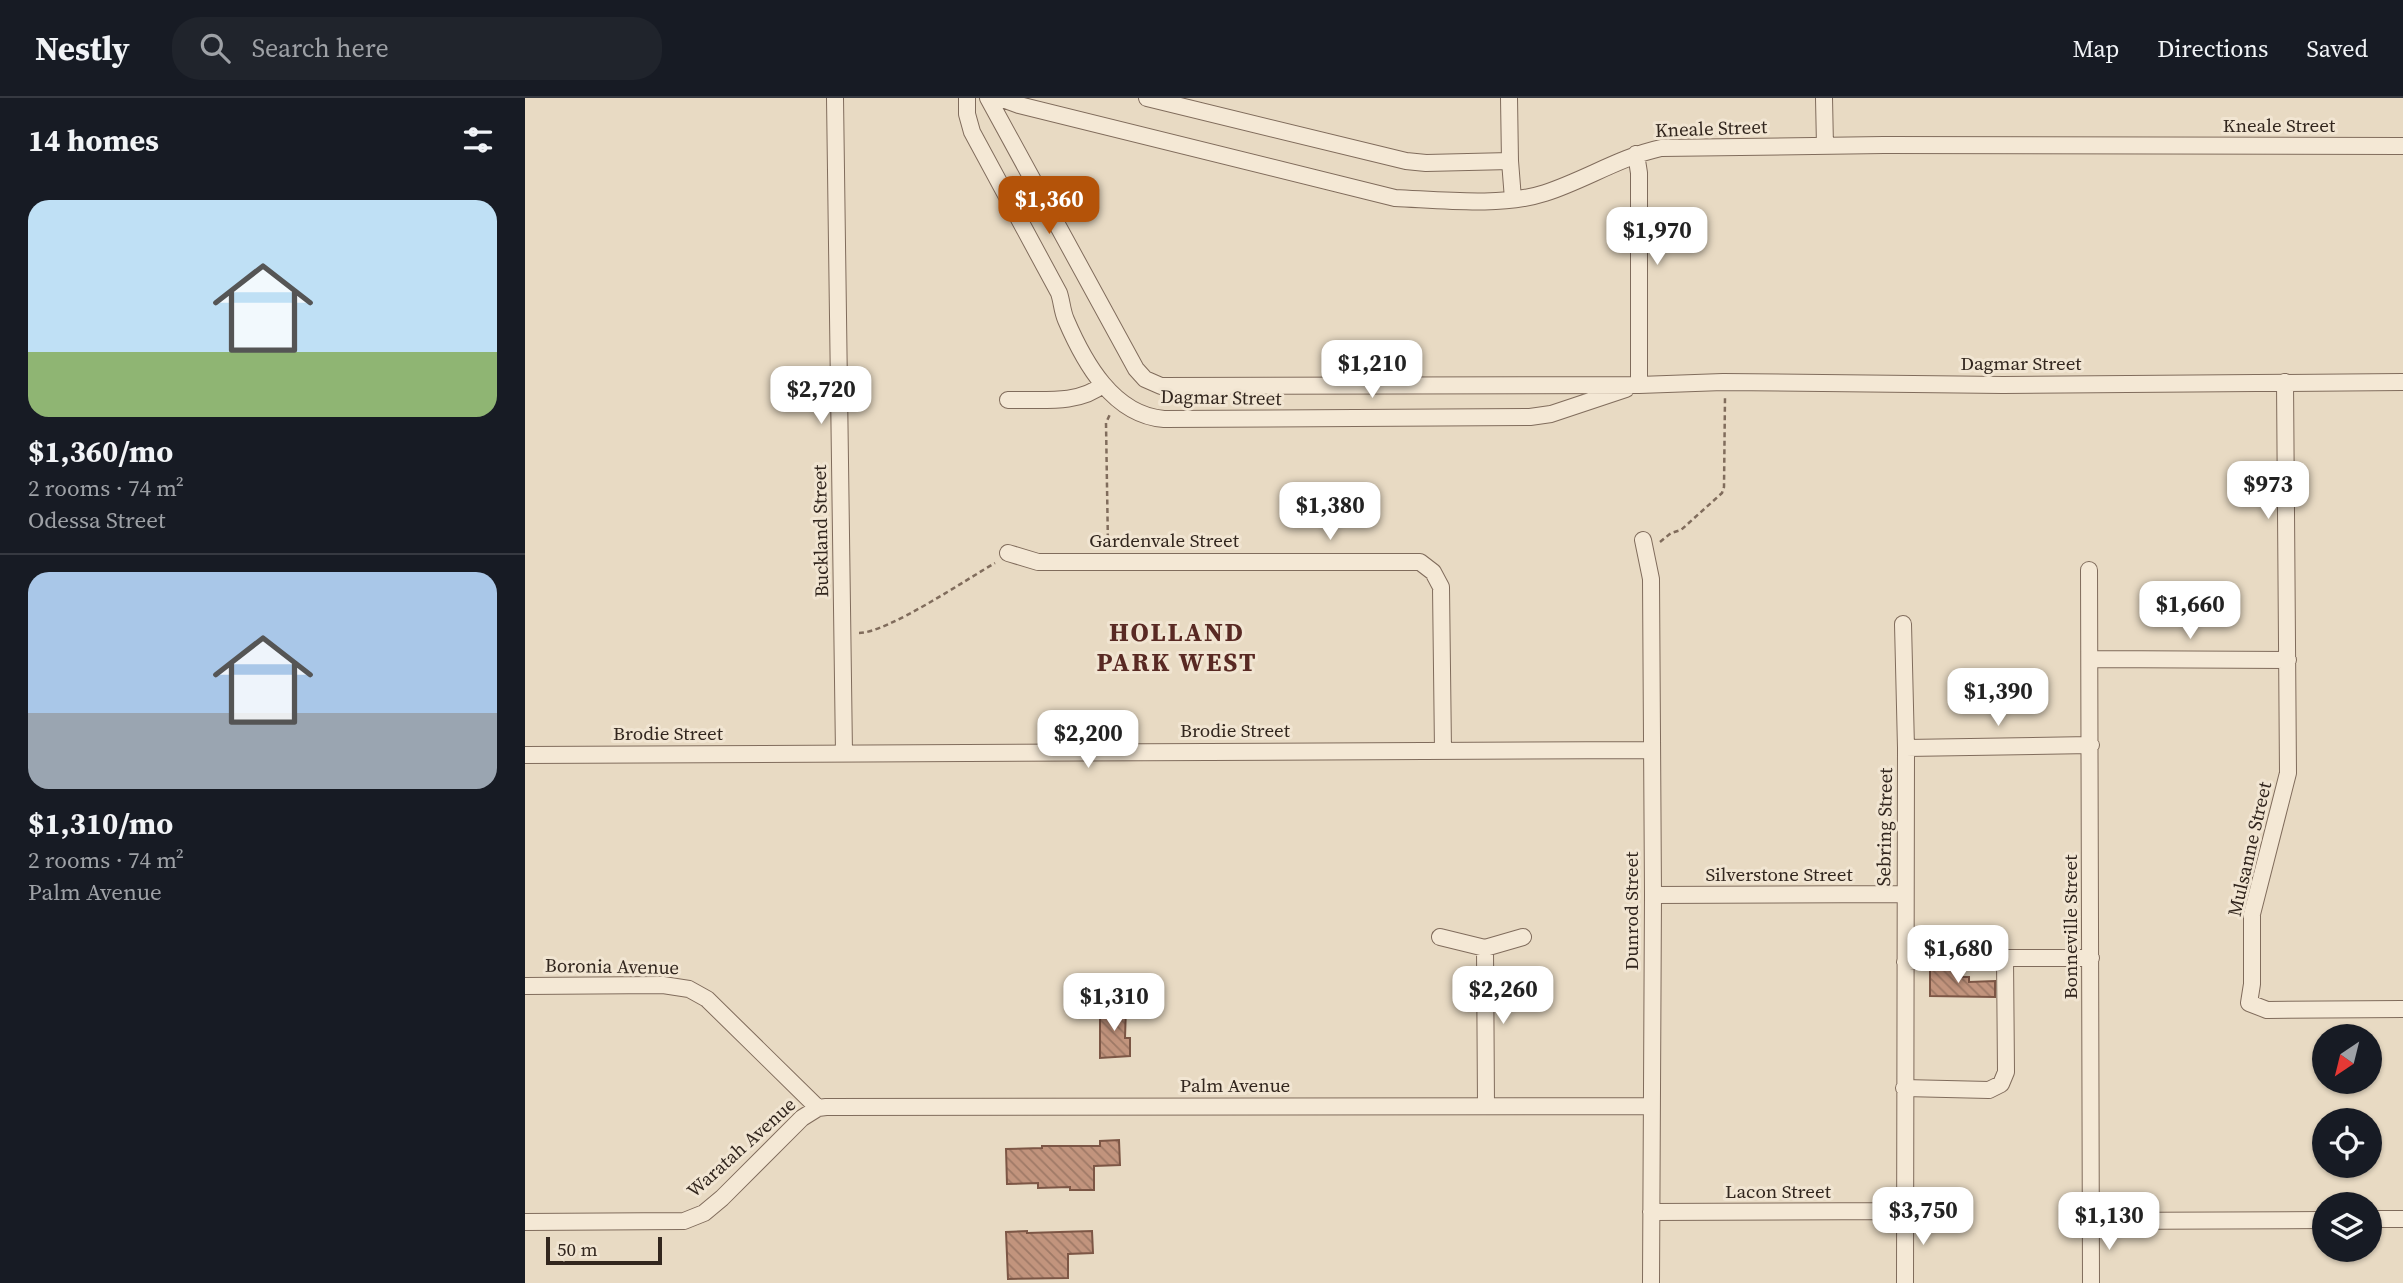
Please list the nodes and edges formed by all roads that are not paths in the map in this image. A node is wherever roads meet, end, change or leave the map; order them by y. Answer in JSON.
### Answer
{"nodes":[{"id":1,"x":835,"y":98,"type":"edge"},
{"id":2,"x":967,"y":98,"type":"edge"},
{"id":3,"x":988,"y":98,"type":"edge"},
{"id":4,"x":1000,"y":98,"type":"edge"},
{"id":5,"x":1147,"y":98,"type":"edge"},
{"id":6,"x":1509,"y":98,"type":"edge"},
{"id":7,"x":1824,"y":98,"type":"edge"},
{"id":8,"x":1825,"y":146,"type":"junction"},
{"id":9,"x":2403,"y":146,"type":"edge"},
{"id":10,"x":1636,"y":154,"type":"junction"},
{"id":11,"x":1510,"y":161,"type":"junction"},
{"id":12,"x":1513,"y":199,"type":"junction"},
{"id":13,"x":2285,"y":382,"type":"junction"},
{"id":14,"x":2403,"y":382,"type":"edge"},
{"id":15,"x":1103,"y":384,"type":"junction"},
{"id":16,"x":1639,"y":385,"type":"junction"},
{"id":17,"x":1008,"y":400,"type":"dead end"},
{"id":18,"x":1645,"y":546,"type":"road end"},
{"id":19,"x":1009,"y":553,"type":"road end"},
{"id":20,"x":2089,"y":570,"type":"dead end"},
{"id":21,"x":1903,"y":624,"type":"dead end"},
{"id":22,"x":2091,"y":659,"type":"junction"},
{"id":23,"x":2288,"y":660,"type":"junction"},
{"id":24,"x":2091,"y":745,"type":"junction"},
{"id":25,"x":1906,"y":748,"type":"junction"},
{"id":26,"x":1651,"y":750,"type":"junction"},
{"id":27,"x":1443,"y":751,"type":"junction"},
{"id":28,"x":844,"y":753,"type":"junction"},
{"id":29,"x":525,"y":755,"type":"edge"},
{"id":30,"x":1905,"y":894,"type":"junction"},
{"id":31,"x":1653,"y":895,"type":"junction"},
{"id":32,"x":1440,"y":937,"type":"dead end"},
{"id":33,"x":1523,"y":937,"type":"dead end"},
{"id":34,"x":1485,"y":948,"type":"junction"},
{"id":35,"x":2005,"y":958,"type":"junction"},
{"id":36,"x":2091,"y":958,"type":"junction"},
{"id":37,"x":1905,"y":962,"type":"junction"},
{"id":38,"x":525,"y":986,"type":"edge"},
{"id":39,"x":2403,"y":1009,"type":"edge"},
{"id":40,"x":1905,"y":1088,"type":"junction"},
{"id":41,"x":1486,"y":1105,"type":"junction"},
{"id":42,"x":1651,"y":1106,"type":"junction"},
{"id":43,"x":818,"y":1108,"type":"junction"},
{"id":44,"x":1905,"y":1211,"type":"junction"},
{"id":45,"x":1651,"y":1212,"type":"junction"},
{"id":46,"x":2382,"y":1219,"type":"edge"},
{"id":47,"x":2403,"y":1219,"type":"edge"},
{"id":48,"x":2312,"y":1220,"type":"edge"},
{"id":49,"x":2091,"y":1221,"type":"junction"},
{"id":50,"x":525,"y":1222,"type":"edge"},
{"id":51,"x":1651,"y":1283,"type":"edge"},
{"id":52,"x":1905,"y":1283,"type":"edge"},
{"id":53,"x":2091,"y":1283,"type":"edge"}],
"edges":[{"from":1,"to":28,"type":"street","name":"Buckland Street"},
{"from":2,"to":15,"type":"street","name":"Dagmar Street"},
{"from":3,"to":16,"type":"street","name":"Dagmar Street"},
{"from":4,"to":12,"type":"street","name":"Kneale Street"},
{"from":5,"to":11,"type":"street"},
{"from":6,"to":11,"type":"street"},
{"from":7,"to":8,"type":"street"},
{"from":8,"to":9,"type":"street","name":"Kneale Street"},
{"from":8,"to":10,"type":"street","name":"Kneale Street"},
{"from":10,"to":12,"type":"street","name":"Kneale Street"},
{"from":10,"to":16,"type":"street"},
{"from":11,"to":12,"type":"street"},
{"from":13,"to":14,"type":"street","name":"Dagmar Street"},
{"from":13,"to":16,"type":"street","name":"Dagmar Street"},
{"from":13,"to":23,"type":"street","name":"Mulsanne Street"},
{"from":15,"to":16,"type":"street","name":"Dagmar Street"},
{"from":15,"to":17,"type":"street"},
{"from":18,"to":26,"type":"street","name":"Dunrod Street"},
{"from":19,"to":27,"type":"street","name":"Gardenvale Street"},
{"from":20,"to":22,"type":"street","name":"Bonneville Street"},
{"from":21,"to":25,"type":"street","name":"Sebring Street"},
{"from":22,"to":23,"type":"street"},
{"from":22,"to":24,"type":"street","name":"Bonneville Street"},
{"from":23,"to":39,"type":"street","name":"Mulsanne Street"},
{"from":24,"to":25,"type":"street"},
{"from":24,"to":36,"type":"street","name":"Bonneville Street"},
{"from":25,"to":30,"type":"street","name":"Sebring Street"},
{"from":26,"to":27,"type":"street","name":"Brodie Street"},
{"from":26,"to":31,"type":"street","name":"Dunrod Street"},
{"from":27,"to":28,"type":"street","name":"Brodie Street"},
{"from":28,"to":29,"type":"street","name":"Brodie Street"},
{"from":30,"to":31,"type":"street","name":"Silverstone Street"},
{"from":30,"to":37,"type":"street","name":"Sebring Street"},
{"from":31,"to":42,"type":"street","name":"Dunrod Street"},
{"from":32,"to":34,"type":"street"},
{"from":33,"to":34,"type":"street"},
{"from":34,"to":41,"type":"street"},
{"from":35,"to":36,"type":"street"},
{"from":35,"to":37,"type":"street"},
{"from":35,"to":40,"type":"street"},
{"from":36,"to":49,"type":"street","name":"Bonneville Street"},
{"from":37,"to":40,"type":"street","name":"Sebring Street"},
{"from":38,"to":43,"type":"street","name":"Boronia Avenue"},
{"from":40,"to":44,"type":"street","name":"Sebring Street"},
{"from":41,"to":42,"type":"street","name":"Palm Avenue"},
{"from":41,"to":43,"type":"street","name":"Palm Avenue"},
{"from":42,"to":45,"type":"street","name":"Dunrod Street"},
{"from":43,"to":50,"type":"street","name":"Waratah Avenue"},
{"from":44,"to":45,"type":"street","name":"Lacon Street"},
{"from":44,"to":52,"type":"street","name":"Sebring Street"},
{"from":45,"to":51,"type":"street","name":"Dunrod Street"},
{"from":46,"to":47,"type":"street"},
{"from":48,"to":49,"type":"street"},
{"from":49,"to":53,"type":"street","name":"Bonneville Street"}]}
